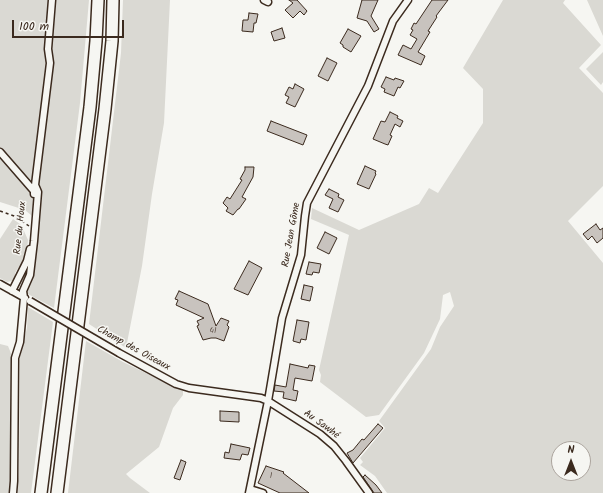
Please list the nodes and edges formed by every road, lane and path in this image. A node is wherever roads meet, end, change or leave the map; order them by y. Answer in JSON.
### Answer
{"nodes":[{"id":1,"x":52,"y":0,"type":"edge"},
{"id":2,"x":98,"y":0,"type":"edge"},
{"id":3,"x":113,"y":0,"type":"edge"},
{"id":4,"x":408,"y":0,"type":"edge"},
{"id":5,"x":0,"y":152,"type":"edge"},
{"id":6,"x":0,"y":211,"type":"edge"},
{"id":7,"x":32,"y":228,"type":"junction"},
{"id":8,"x":0,"y":284,"type":"edge"},
{"id":9,"x":12,"y":291,"type":"junction"},
{"id":10,"x":27,"y":300,"type":"junction"},
{"id":11,"x":268,"y":401,"type":"junction"},
{"id":12,"x":249,"y":491,"type":"edge"},
{"id":13,"x":13,"y":493,"type":"edge"},
{"id":14,"x":41,"y":493,"type":"edge"},
{"id":15,"x":57,"y":493,"type":"edge"},
{"id":16,"x":263,"y":493,"type":"edge"},
{"id":17,"x":368,"y":493,"type":"edge"}],
"edges":[{"from":1,"to":10,"type":"street"},
{"from":2,"to":14,"type":"highway"},
{"from":3,"to":15,"type":"highway"},
{"from":4,"to":11,"type":"street","name":"Rue Jean Gôme"},
{"from":5,"to":7,"type":"street","name":"Rue du Houx"},
{"from":6,"to":7,"type":"path"},
{"from":7,"to":9,"type":"street","name":"Rue du Houx"},
{"from":8,"to":9,"type":"street","name":"Champ des Oiseaux"},
{"from":9,"to":10,"type":"street","name":"Champ des Oiseaux"},
{"from":10,"to":11,"type":"street","name":"Champ des Oiseaux","bridge":true},
{"from":10,"to":13,"type":"street"},
{"from":11,"to":12,"type":"street","name":"Rue Jean Gôme"},
{"from":11,"to":17,"type":"street","name":"Au Sawhé"},
{"from":12,"to":16,"type":"street"}]}
